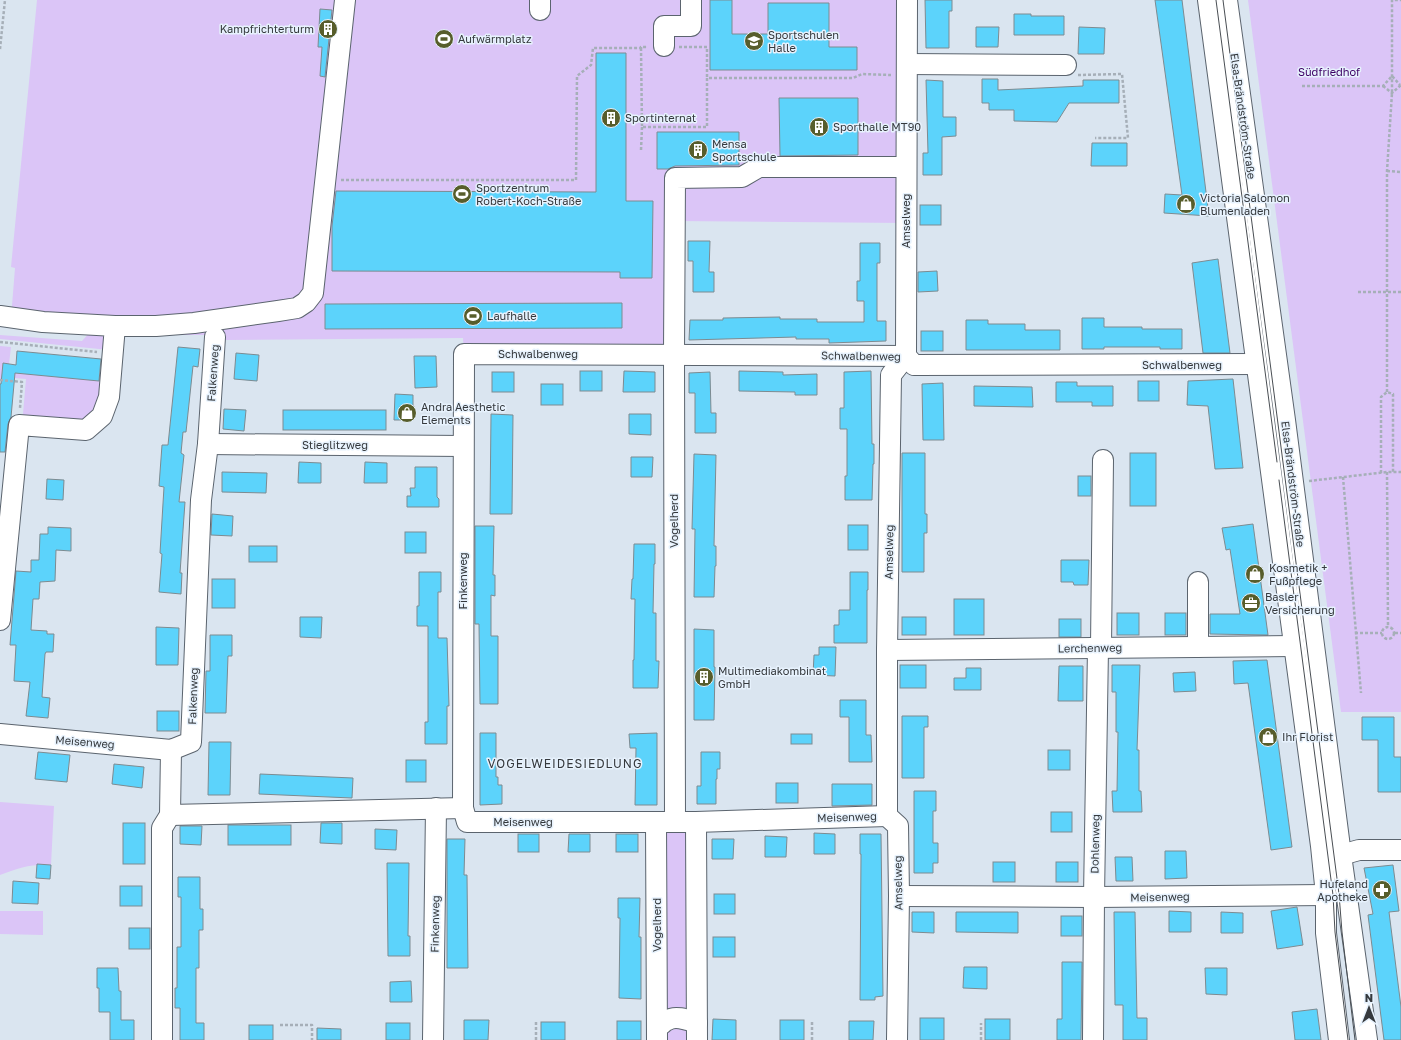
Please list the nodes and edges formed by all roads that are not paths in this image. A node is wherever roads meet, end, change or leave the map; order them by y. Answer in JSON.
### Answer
{"nodes":[{"id":1,"x":345,"y":0,"type":"edge"},
{"id":2,"x":691,"y":0,"type":"edge"},
{"id":3,"x":907,"y":0,"type":"edge"},
{"id":4,"x":1208,"y":0,"type":"edge"},
{"id":5,"x":1227,"y":0,"type":"edge"},
{"id":6,"x":664,"y":46,"type":"road end"},
{"id":7,"x":1066,"y":64,"type":"road end"},
{"id":8,"x":906,"y":69,"type":"junction"},
{"id":9,"x":906,"y":167,"type":"junction"},
{"id":10,"x":0,"y":316,"type":"edge"},
{"id":11,"x":115,"y":326,"type":"junction"},
{"id":12,"x":215,"y":337,"type":"dead end"},
{"id":13,"x":464,"y":354,"type":"joint"},
{"id":14,"x":674,"y":354,"type":"junction"},
{"id":15,"x":906,"y":356,"type":"junction"},
{"id":16,"x":1256,"y":364,"type":"junction"},
{"id":17,"x":208,"y":444,"type":"junction"},
{"id":18,"x":463,"y":446,"type":"junction"},
{"id":19,"x":1103,"y":460,"type":"dead end"},
{"id":20,"x":1198,"y":582,"type":"dead end"},
{"id":21,"x":0,"y":620,"type":"edge"},
{"id":22,"x":1294,"y":646,"type":"junction"},
{"id":23,"x":1198,"y":647,"type":"junction"},
{"id":24,"x":1100,"y":648,"type":"junction"},
{"id":25,"x":887,"y":650,"type":"junction"},
{"id":26,"x":0,"y":734,"type":"edge"},
{"id":27,"x":171,"y":750,"type":"junction"},
{"id":28,"x":436,"y":808,"type":"junction"},
{"id":29,"x":463,"y":808,"type":"junction"},
{"id":30,"x":170,"y":815,"type":"junction"},
{"id":31,"x":887,"y":816,"type":"junction"},
{"id":32,"x":666,"y":822,"type":"junction"},
{"id":33,"x":696,"y":822,"type":"junction"},
{"id":34,"x":1401,"y":850,"type":"edge"},
{"id":35,"x":1341,"y":855,"type":"junction"},
{"id":36,"x":1326,"y":895,"type":"junction"},
{"id":37,"x":899,"y":896,"type":"junction"},
{"id":38,"x":1094,"y":897,"type":"junction"},
{"id":39,"x":697,"y":1031,"type":"edge"},
{"id":40,"x":657,"y":1034,"type":"edge"},
{"id":41,"x":162,"y":1040,"type":"edge"},
{"id":42,"x":433,"y":1040,"type":"edge"},
{"id":43,"x":897,"y":1040,"type":"edge"},
{"id":44,"x":1093,"y":1040,"type":"edge"},
{"id":45,"x":1339,"y":1040,"type":"edge"},
{"id":46,"x":1366,"y":1040,"type":"edge"}],
"edges":[{"from":1,"to":11,"type":"street"},
{"from":2,"to":6,"type":"street"},
{"from":3,"to":8,"type":"street","name":"Amselweg"},
{"from":4,"to":16,"type":"street","name":"Elsa-Brändström-Straße"},
{"from":5,"to":35,"type":"street","name":"Elsa-Brändström-Straße"},
{"from":7,"to":8,"type":"street"},
{"from":8,"to":9,"type":"street","name":"Amselweg"},
{"from":9,"to":14,"type":"street","name":"Vogelherd"},
{"from":9,"to":15,"type":"street","name":"Amselweg"},
{"from":10,"to":11,"type":"street"},
{"from":11,"to":21,"type":"street"},
{"from":12,"to":17,"type":"street","name":"Falkenweg"},
{"from":13,"to":14,"type":"street","name":"Schwalbenweg"},
{"from":13,"to":18,"type":"street","name":"Finkenweg"},
{"from":14,"to":15,"type":"street","name":"Schwalbenweg"},
{"from":14,"to":32,"type":"street","name":"Vogelherd"},
{"from":15,"to":16,"type":"street","name":"Schwalbenweg"},
{"from":15,"to":25,"type":"street","name":"Amselweg"},
{"from":16,"to":22,"type":"street","name":"Elsa-Brändström-Straße"},
{"from":17,"to":18,"type":"street","name":"Stieglitzweg"},
{"from":17,"to":27,"type":"street","name":"Falkenweg"},
{"from":18,"to":29,"type":"street","name":"Finkenweg"},
{"from":19,"to":24,"type":"street","name":"Dohlenweg"},
{"from":20,"to":23,"type":"street"},
{"from":22,"to":23,"type":"street","name":"Lerchenweg"},
{"from":22,"to":36,"type":"street","name":"Elsa-Brändström-Straße"},
{"from":23,"to":24,"type":"street","name":"Lerchenweg"},
{"from":24,"to":25,"type":"street","name":"Lerchenweg"},
{"from":24,"to":38,"type":"street","name":"Dohlenweg"},
{"from":25,"to":31,"type":"street","name":"Amselweg"},
{"from":26,"to":27,"type":"street","name":"Meisenweg"},
{"from":27,"to":30,"type":"street"},
{"from":28,"to":29,"type":"street"},
{"from":28,"to":30,"type":"street"},
{"from":28,"to":42,"type":"street","name":"Finkenweg"},
{"from":29,"to":32,"type":"street","name":"Meisenweg"},
{"from":30,"to":41,"type":"street"},
{"from":31,"to":33,"type":"street","name":"Meisenweg"},
{"from":31,"to":37,"type":"street","name":"Amselweg"},
{"from":32,"to":33,"type":"street","name":"Meisenweg"},
{"from":32,"to":40,"type":"street","name":"Vogelherd"},
{"from":33,"to":39,"type":"street","name":"Vogelherd"},
{"from":34,"to":35,"type":"street"},
{"from":35,"to":46,"type":"street","name":"Elsa-Brändström-Straße"},
{"from":36,"to":38,"type":"street","name":"Meisenweg"},
{"from":36,"to":45,"type":"street","name":"Elsa-Brändström-Straße"},
{"from":37,"to":38,"type":"street","name":"Meisenweg"},
{"from":37,"to":43,"type":"street","name":"Amselweg"},
{"from":38,"to":44,"type":"street","name":"Dohlenweg"},
{"from":39,"to":40,"type":"street","name":"Vogelherd"}]}
